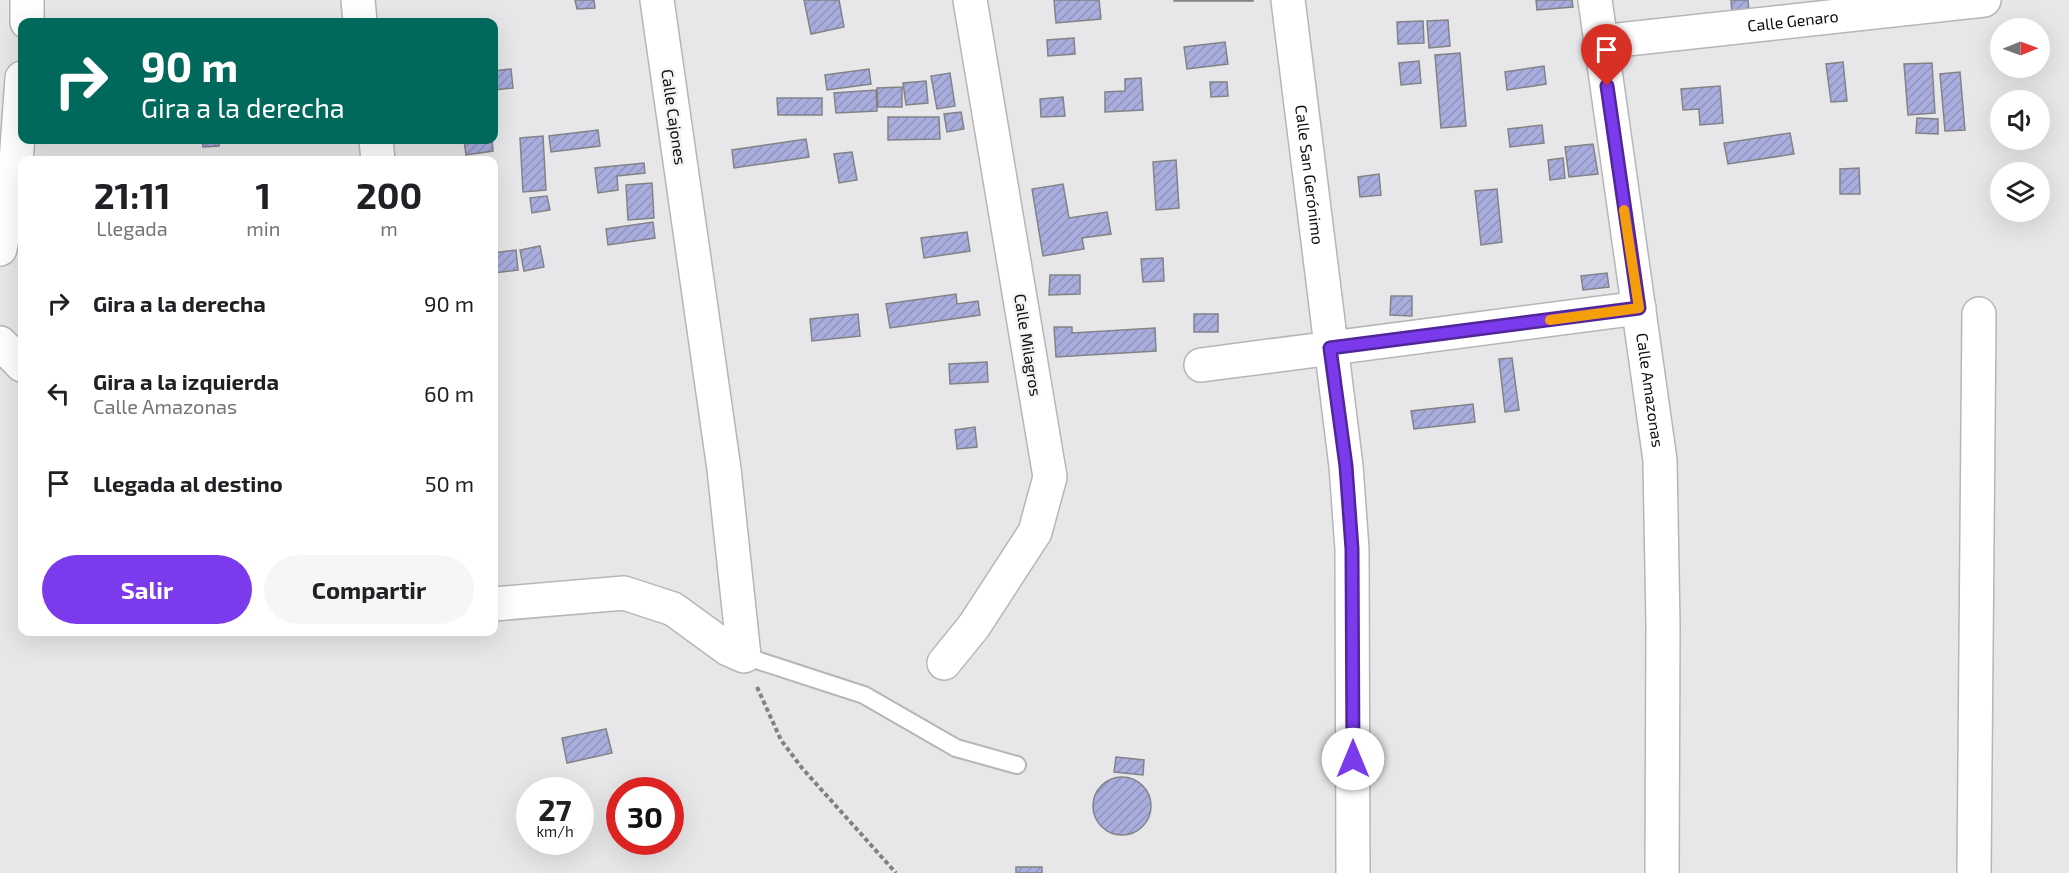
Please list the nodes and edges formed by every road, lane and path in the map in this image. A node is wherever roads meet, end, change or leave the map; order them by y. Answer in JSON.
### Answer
{"nodes":[{"id":1,"x":27,"y":0,"type":"edge"},
{"id":2,"x":357,"y":0,"type":"edge"},
{"id":3,"x":657,"y":0,"type":"edge"},
{"id":4,"x":970,"y":0,"type":"edge"},
{"id":5,"x":1288,"y":0,"type":"edge"},
{"id":6,"x":1596,"y":0,"type":"edge"},
{"id":7,"x":1984,"y":0,"type":"edge"},
{"id":8,"x":27,"y":18,"type":"edge"},
{"id":9,"x":359,"y":18,"type":"edge"},
{"id":10,"x":1600,"y":42,"type":"junction"},
{"id":11,"x":18,"y":134,"type":"edge"},
{"id":12,"x":0,"y":249,"type":"edge"},
{"id":13,"x":1639,"y":308,"type":"junction"},
{"id":14,"x":1980,"y":314,"type":"dead end"},
{"id":15,"x":0,"y":344,"type":"edge"},
{"id":16,"x":1330,"y":348,"type":"junction"},
{"id":17,"x":18,"y":360,"type":"edge"},
{"id":18,"x":1201,"y":365,"type":"dead end"},
{"id":19,"x":498,"y":604,"type":"edge"},
{"id":20,"x":744,"y":656,"type":"junction"},
{"id":21,"x":944,"y":663,"type":"dead end"},
{"id":22,"x":1017,"y":765,"type":"dead end"},
{"id":23,"x":896,"y":873,"type":"edge"},
{"id":24,"x":1353,"y":873,"type":"edge"},
{"id":25,"x":1662,"y":873,"type":"edge"},
{"id":26,"x":1974,"y":873,"type":"edge"}],
"edges":[{"from":1,"to":8,"type":"street"},
{"from":2,"to":9,"type":"street"},
{"from":3,"to":20,"type":"street","name":"Calle Cajones"},
{"from":4,"to":21,"type":"street","name":"Calle Milagros"},
{"from":5,"to":16,"type":"street","name":"Calle San Gerónimo"},
{"from":6,"to":10,"type":"street","name":"Calle Amazonas"},
{"from":7,"to":10,"type":"street","name":"Calle Genaro"},
{"from":10,"to":13,"type":"street","name":"Calle Amazonas"},
{"from":11,"to":12,"type":"street"},
{"from":13,"to":16,"type":"street"},
{"from":13,"to":25,"type":"street","name":"Calle Amazonas"},
{"from":14,"to":26,"type":"street"},
{"from":15,"to":17,"type":"street"},
{"from":16,"to":18,"type":"street"},
{"from":16,"to":24,"type":"street","name":"Calle San Gerónimo"},
{"from":19,"to":20,"type":"street"},
{"from":20,"to":22,"type":"lane"},
{"from":20,"to":23,"type":"path"}]}
